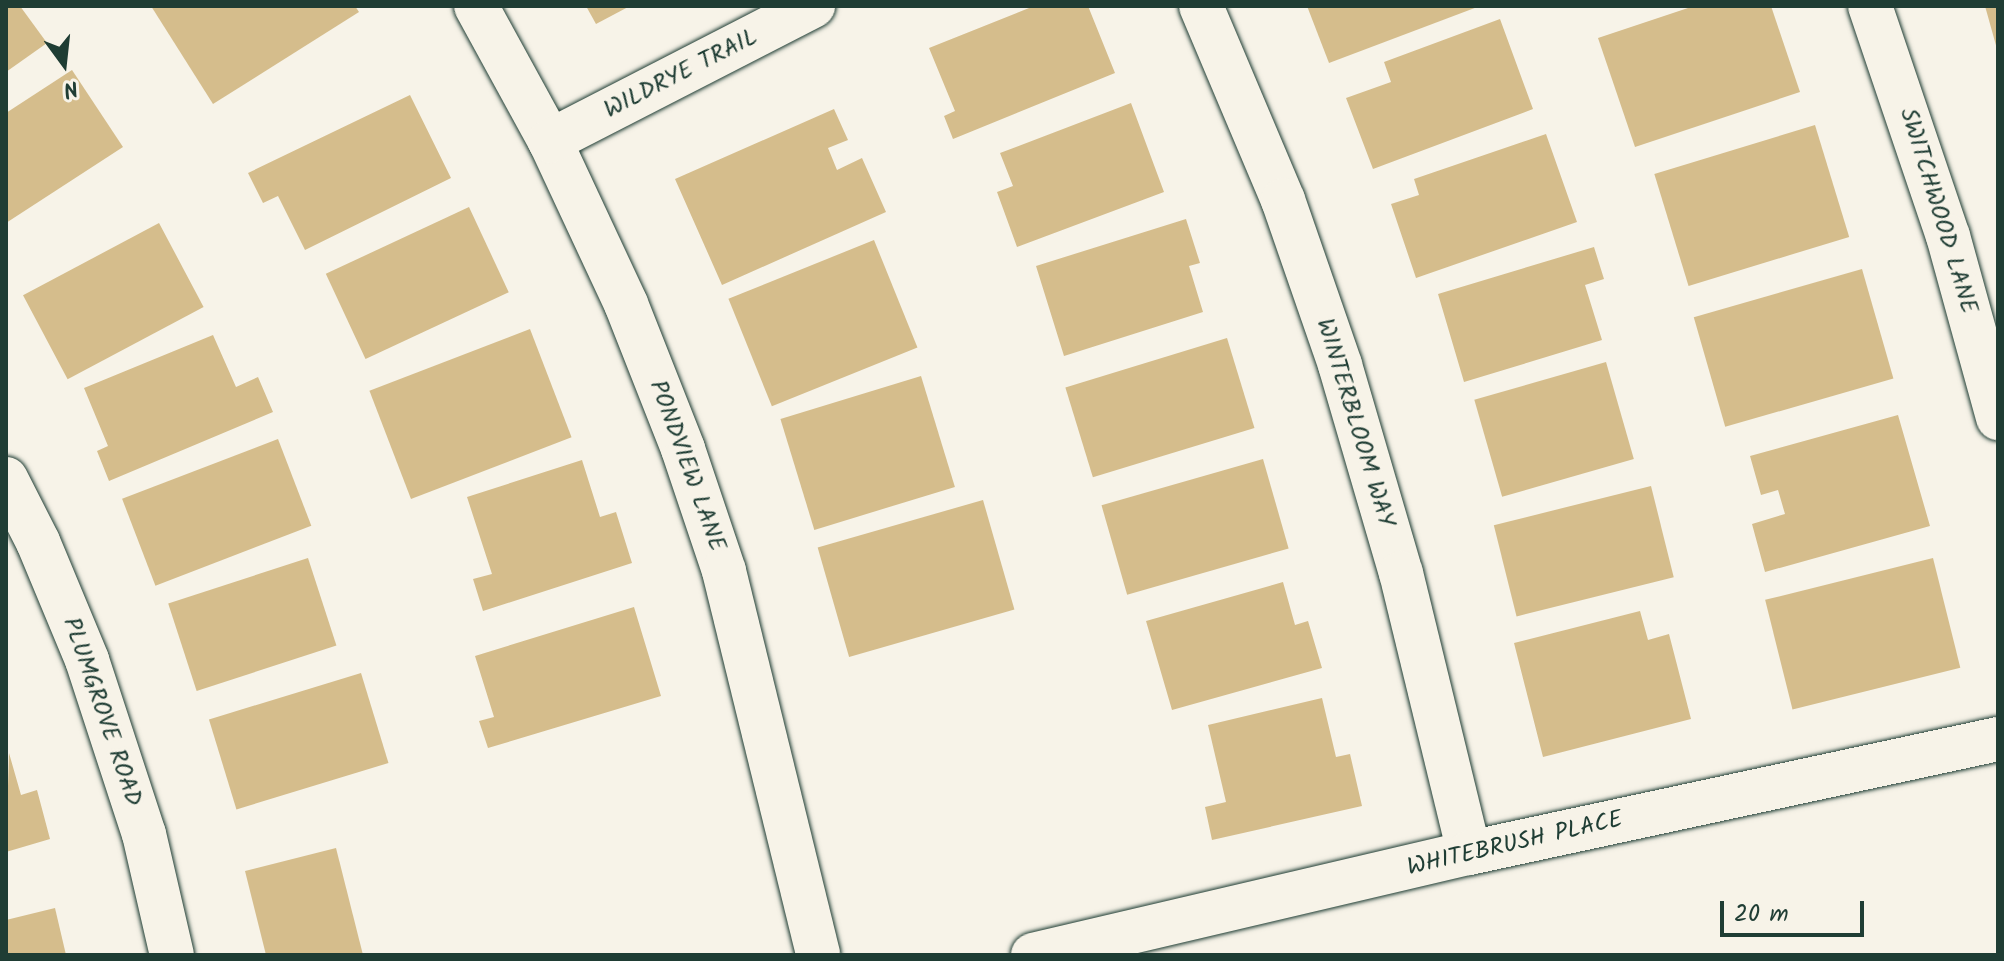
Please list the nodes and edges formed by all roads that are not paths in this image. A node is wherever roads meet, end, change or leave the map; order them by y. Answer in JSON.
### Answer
{"nodes":[{"id":1,"x":476,"y":6,"type":"edge"},
{"id":2,"x":813,"y":6,"type":"edge"},
{"id":3,"x":1201,"y":6,"type":"edge"},
{"id":4,"x":1870,"y":6,"type":"edge"},
{"id":5,"x":550,"y":141,"type":"junction"},
{"id":6,"x":1998,"y":418,"type":"edge"},
{"id":7,"x":6,"y":479,"type":"edge"},
{"id":8,"x":1998,"y":739,"type":"edge"},
{"id":9,"x":1469,"y":853,"type":"junction"},
{"id":10,"x":172,"y":955,"type":"edge"},
{"id":11,"x":818,"y":955,"type":"edge"},
{"id":12,"x":1033,"y":955,"type":"edge"}],
"edges":[{"from":1,"to":5,"type":"street","name":"PONDVIEW LANE"},
{"from":2,"to":5,"type":"street","name":"WILDRYE TRAIL"},
{"from":3,"to":9,"type":"street","name":"WINTERBLOOM WAY"},
{"from":4,"to":6,"type":"street","name":"SWITCHWOOD LANE"},
{"from":5,"to":11,"type":"street","name":"PONDVIEW LANE"},
{"from":7,"to":10,"type":"street","name":"PLUMGROVE ROAD"},
{"from":8,"to":9,"type":"street","name":"WHITEBRUSH PLACE"},
{"from":9,"to":12,"type":"street","name":"WHITEBRUSH PLACE"}]}
